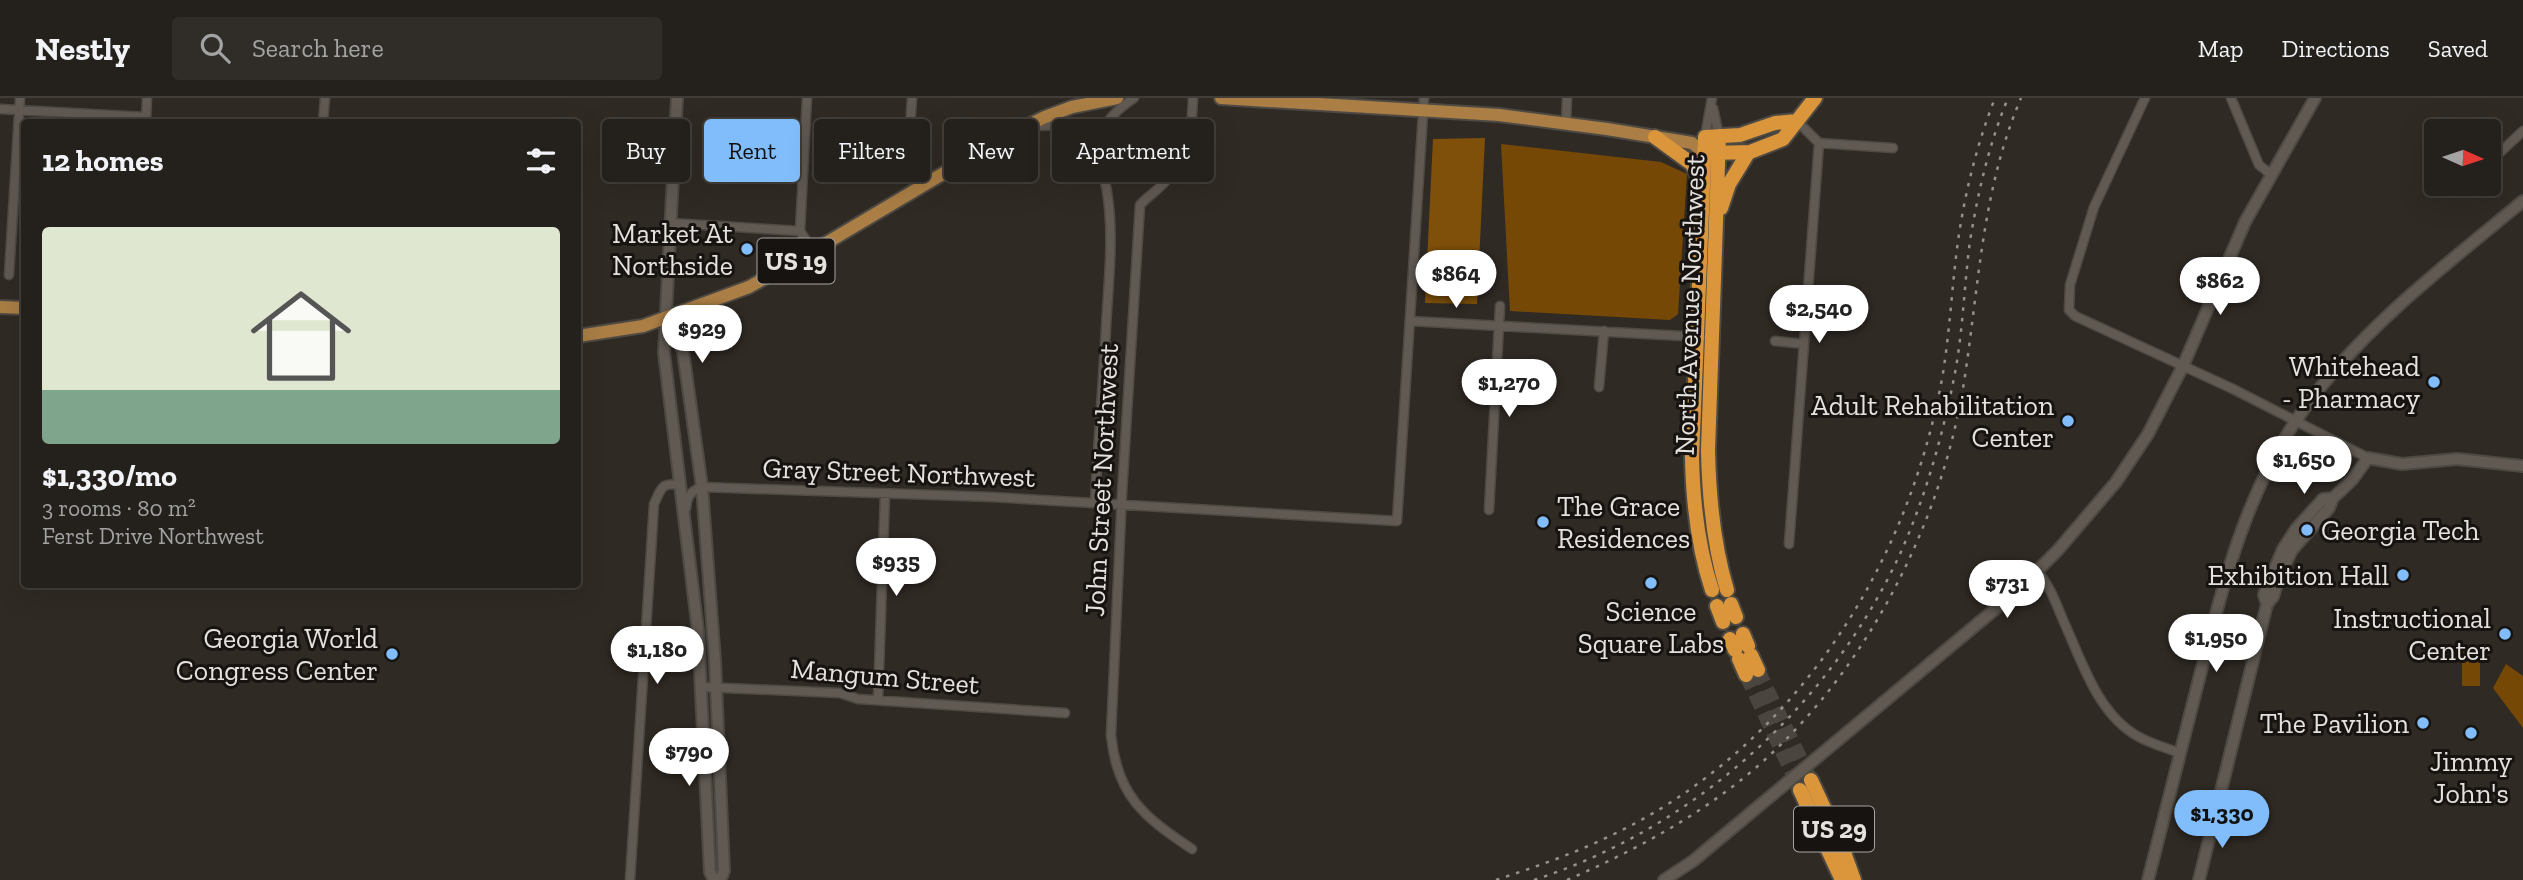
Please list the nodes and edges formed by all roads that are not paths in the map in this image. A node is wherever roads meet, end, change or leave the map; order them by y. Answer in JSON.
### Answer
{"nodes":[{"id":1,"x":20,"y":98,"type":"edge"},
{"id":2,"x":146,"y":98,"type":"edge"},
{"id":3,"x":325,"y":98,"type":"edge"},
{"id":4,"x":677,"y":98,"type":"edge"},
{"id":5,"x":807,"y":98,"type":"edge"},
{"id":6,"x":912,"y":98,"type":"edge"},
{"id":7,"x":1118,"y":98,"type":"edge"},
{"id":8,"x":1133,"y":98,"type":"edge"},
{"id":9,"x":1193,"y":98,"type":"edge"},
{"id":10,"x":1221,"y":98,"type":"edge"},
{"id":11,"x":1567,"y":98,"type":"edge"},
{"id":12,"x":1815,"y":98,"type":"edge"},
{"id":13,"x":2145,"y":98,"type":"edge"},
{"id":14,"x":2231,"y":98,"type":"edge"},
{"id":15,"x":2315,"y":98,"type":"edge"},
{"id":16,"x":1329,"y":101,"type":"edge"},
{"id":17,"x":1712,"y":101,"type":"edge"},
{"id":18,"x":1424,"y":104,"type":"edge"},
{"id":19,"x":0,"y":109,"type":"edge"},
{"id":20,"x":19,"y":110,"type":"junction"},
{"id":21,"x":133,"y":119,"type":"edge"},
{"id":22,"x":146,"y":119,"type":"edge"},
{"id":23,"x":323,"y":119,"type":"edge"},
{"id":24,"x":1109,"y":119,"type":"edge"},
{"id":25,"x":1038,"y":121,"type":"edge"},
{"id":26,"x":1797,"y":121,"type":"junction"},
{"id":27,"x":1566,"y":123,"type":"junction"},
{"id":28,"x":2523,"y":131,"type":"edge"},
{"id":29,"x":1655,"y":137,"type":"junction"},
{"id":30,"x":1706,"y":139,"type":"junction"},
{"id":31,"x":1819,"y":143,"type":"junction"},
{"id":32,"x":1894,"y":148,"type":"dead end"},
{"id":33,"x":2501,"y":151,"type":"edge"},
{"id":34,"x":1711,"y":153,"type":"junction"},
{"id":35,"x":1748,"y":153,"type":"junction"},
{"id":36,"x":944,"y":172,"type":"edge"},
{"id":37,"x":2273,"y":175,"type":"junction"},
{"id":38,"x":1105,"y":182,"type":"edge"},
{"id":39,"x":918,"y":187,"type":"junction"},
{"id":40,"x":1703,"y":187,"type":"junction"},
{"id":41,"x":2523,"y":201,"type":"edge"},
{"id":42,"x":670,"y":223,"type":"junction"},
{"id":43,"x":1715,"y":226,"type":"junction"},
{"id":44,"x":800,"y":231,"type":"junction"},
{"id":45,"x":813,"y":251,"type":"junction"},
{"id":46,"x":9,"y":275,"type":"dead end"},
{"id":47,"x":1500,"y":306,"type":"dead end"},
{"id":48,"x":0,"y":307,"type":"edge"},
{"id":49,"x":21,"y":308,"type":"edge"},
{"id":50,"x":665,"y":319,"type":"junction"},
{"id":51,"x":1410,"y":321,"type":"junction"},
{"id":52,"x":1500,"y":327,"type":"junction"},
{"id":53,"x":1604,"y":331,"type":"junction"},
{"id":54,"x":581,"y":335,"type":"edge"},
{"id":55,"x":1704,"y":337,"type":"junction"},
{"id":56,"x":1775,"y":341,"type":"dead end"},
{"id":57,"x":1804,"y":344,"type":"junction"},
{"id":58,"x":2183,"y":366,"type":"junction"},
{"id":59,"x":1599,"y":387,"type":"dead end"},
{"id":60,"x":2295,"y":422,"type":"junction"},
{"id":61,"x":2368,"y":458,"type":"junction"},
{"id":62,"x":2523,"y":466,"type":"edge"},
{"id":63,"x":679,"y":485,"type":"junction"},
{"id":64,"x":702,"y":486,"type":"junction"},
{"id":65,"x":885,"y":494,"type":"junction"},
{"id":66,"x":1094,"y":503,"type":"junction"},
{"id":67,"x":1122,"y":506,"type":"junction"},
{"id":68,"x":1489,"y":510,"type":"dead end"},
{"id":69,"x":684,"y":522,"type":"junction"},
{"id":70,"x":1789,"y":544,"type":"dead end"},
{"id":71,"x":2038,"y":572,"type":"junction"},
{"id":72,"x":1712,"y":590,"type":"dead end"},
{"id":73,"x":1727,"y":608,"type":"dead end"},
{"id":74,"x":2214,"y":621,"type":"junction"},
{"id":75,"x":2260,"y":632,"type":"junction"},
{"id":76,"x":1741,"y":647,"type":"dead end"},
{"id":77,"x":1752,"y":673,"type":"tunnel mouth"},
{"id":78,"x":702,"y":687,"type":"junction"},
{"id":79,"x":716,"y":687,"type":"junction"},
{"id":80,"x":878,"y":700,"type":"junction"},
{"id":81,"x":1065,"y":713,"type":"dead end"},
{"id":82,"x":2180,"y":753,"type":"junction"},
{"id":83,"x":1192,"y":849,"type":"dead end"},
{"id":84,"x":630,"y":880,"type":"edge"},
{"id":85,"x":714,"y":880,"type":"edge"},
{"id":86,"x":720,"y":880,"type":"edge"},
{"id":87,"x":1664,"y":880,"type":"edge"},
{"id":88,"x":1842,"y":880,"type":"edge"},
{"id":89,"x":1854,"y":880,"type":"edge"},
{"id":90,"x":2148,"y":880,"type":"edge"},
{"id":91,"x":2199,"y":880,"type":"edge"}],
"edges":[{"from":1,"to":20,"type":"street"},
{"from":2,"to":22,"type":"street"},
{"from":3,"to":23,"type":"street"},
{"from":4,"to":42,"type":"main road"},
{"from":5,"to":44,"type":"street"},
{"from":6,"to":39,"type":"street"},
{"from":7,"to":25,"type":"main road","number":"US 19"},
{"from":8,"to":24,"type":"street"},
{"from":9,"to":67,"type":"street","name":"John Street Northwest"},
{"from":10,"to":16,"type":"main road"},
{"from":11,"to":27,"type":"street"},
{"from":12,"to":26,"type":"highway"},
{"from":13,"to":58,"type":"street"},
{"from":14,"to":37,"type":"street"},
{"from":15,"to":37,"type":"main road"},
{"from":16,"to":18,"type":"main road"},
{"from":17,"to":30,"type":"street","name":"North Avenue Northwest"},
{"from":17,"to":30,"type":"street","name":"North Avenue Northwest"},
{"from":18,"to":27,"type":"main road"},
{"from":18,"to":51,"type":"street"},
{"from":19,"to":20,"type":"street"},
{"from":20,"to":21,"type":"street"},
{"from":20,"to":46,"type":"street"},
{"from":26,"to":30,"type":"highway"},
{"from":26,"to":31,"type":"street"},
{"from":26,"to":35,"type":"highway"},
{"from":27,"to":29,"type":"main road"},
{"from":28,"to":33,"type":"street"},
{"from":29,"to":30,"type":"main road"},
{"from":29,"to":40,"type":"highway"},
{"from":30,"to":34,"type":"highway","name":"North Avenue Northwest"},
{"from":30,"to":34,"type":"main road"},
{"from":31,"to":32,"type":"street"},
{"from":31,"to":57,"type":"street"},
{"from":34,"to":35,"type":"highway"},
{"from":34,"to":40,"type":"highway","name":"North Avenue Northwest"},
{"from":34,"to":43,"type":"highway","name":"North Avenue Northwest"},
{"from":35,"to":43,"type":"highway"},
{"from":36,"to":39,"type":"main road","number":"US 19"},
{"from":37,"to":58,"type":"main road"},
{"from":38,"to":66,"type":"street"},
{"from":39,"to":45,"type":"main road","number":"US 19"},
{"from":40,"to":55,"type":"highway","name":"North Avenue Northwest"},
{"from":41,"to":60,"type":"main road"},
{"from":42,"to":44,"type":"street"},
{"from":42,"to":50,"type":"main road"},
{"from":43,"to":55,"type":"highway","name":"North Avenue Northwest"},
{"from":44,"to":45,"type":"street"},
{"from":45,"to":50,"type":"main road","number":"US 19"},
{"from":47,"to":52,"type":"street"},
{"from":48,"to":49,"type":"main road"},
{"from":50,"to":54,"type":"main road","number":"US 19"},
{"from":50,"to":63,"type":"main road"},
{"from":50,"to":64,"type":"main road"},
{"from":51,"to":52,"type":"street"},
{"from":51,"to":67,"type":"street","name":"Gray Street Northwest"},
{"from":52,"to":53,"type":"street"},
{"from":52,"to":68,"type":"street"},
{"from":53,"to":55,"type":"street"},
{"from":53,"to":59,"type":"street"},
{"from":55,"to":72,"type":"highway","name":"North Avenue Northwest"},
{"from":55,"to":73,"type":"highway","name":"North Avenue Northwest"},
{"from":56,"to":57,"type":"street"},
{"from":57,"to":70,"type":"street"},
{"from":58,"to":60,"type":"street"},
{"from":58,"to":71,"type":"main road"},
{"from":60,"to":61,"type":"street"},
{"from":60,"to":74,"type":"main road"},
{"from":61,"to":62,"type":"main road"},
{"from":61,"to":75,"type":"main road"},
{"from":63,"to":69,"type":"main road"},
{"from":63,"to":84,"type":"street"},
{"from":64,"to":65,"type":"street","name":"Gray Street Northwest"},
{"from":64,"to":69,"type":"street"},
{"from":64,"to":79,"type":"main road"},
{"from":65,"to":66,"type":"street","name":"Gray Street Northwest"},
{"from":65,"to":80,"type":"street"},
{"from":66,"to":67,"type":"street","name":"Gray Street Northwest"},
{"from":67,"to":83,"type":"street","name":"John Street Northwest"},
{"from":69,"to":78,"type":"main road"},
{"from":71,"to":82,"type":"street"},
{"from":71,"to":87,"type":"main road"},
{"from":74,"to":75,"type":"main road"},
{"from":74,"to":82,"type":"main road"},
{"from":75,"to":91,"type":"main road"},
{"from":76,"to":77,"type":"highway"},
{"from":78,"to":79,"type":"street","name":"Mangum Street"},
{"from":78,"to":85,"type":"main road"},
{"from":79,"to":80,"type":"street","name":"Mangum Street"},
{"from":79,"to":86,"type":"main road"},
{"from":80,"to":81,"type":"street","name":"Mangum Street"},
{"from":82,"to":90,"type":"main road"},
{"from":88,"to":89,"type":"highway","number":"US 29"}]}
